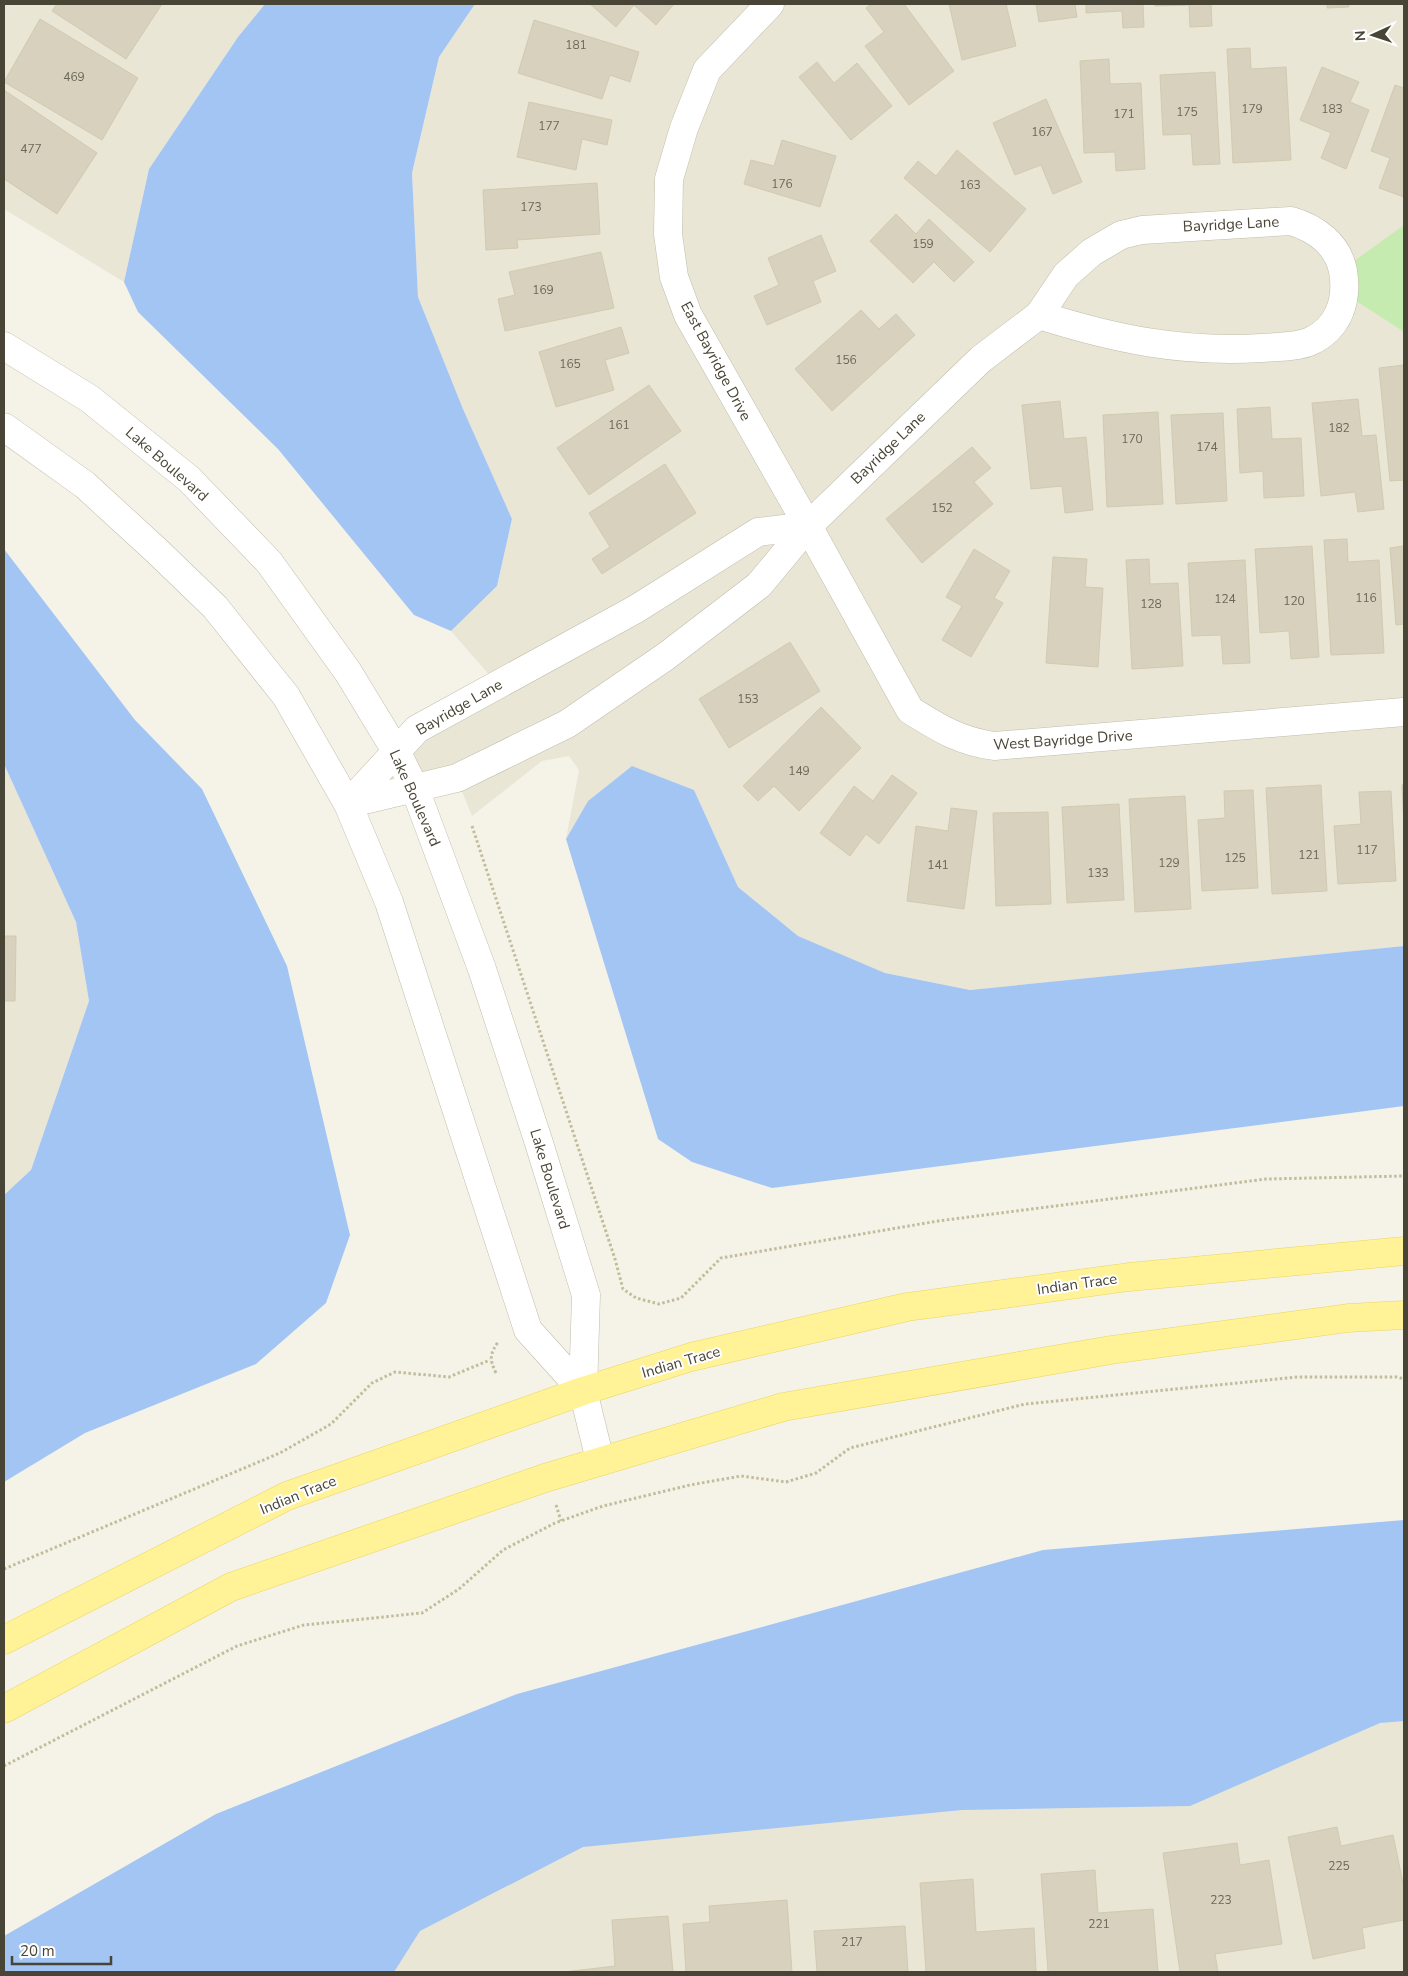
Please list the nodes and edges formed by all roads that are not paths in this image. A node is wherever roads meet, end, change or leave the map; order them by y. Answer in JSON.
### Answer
{"nodes":[{"id":1,"x":770,"y":4,"type":"edge"},
{"id":2,"x":1038,"y":315,"type":"junction"},
{"id":3,"x":4,"y":346,"type":"edge"},
{"id":4,"x":4,"y":426,"type":"edge"},
{"id":5,"x":808,"y":526,"type":"junction"},
{"id":6,"x":1404,"y":712,"type":"edge"},
{"id":7,"x":396,"y":752,"type":"junction"},
{"id":8,"x":415,"y":789,"type":"junction"},
{"id":9,"x":348,"y":804,"type":"junction"},
{"id":10,"x":1404,"y":1251,"type":"edge"},
{"id":11,"x":1404,"y":1315,"type":"edge"},
{"id":12,"x":583,"y":1391,"type":"junction"},
{"id":13,"x":600,"y":1460,"type":"junction"},
{"id":14,"x":4,"y":1640,"type":"edge"},
{"id":15,"x":4,"y":1709,"type":"edge"}],
"edges":[{"from":1,"to":5,"type":"street","name":"East Bayridge Drive"},
{"from":2,"to":2,"type":"street","name":"Bayridge Lane"},
{"from":2,"to":5,"type":"street","name":"Bayridge Lane"},
{"from":3,"to":7,"type":"street","name":"Lake Boulevard"},
{"from":4,"to":9,"type":"street","name":"Lake Boulevard"},
{"from":5,"to":6,"type":"street","name":"West Bayridge Drive"},
{"from":5,"to":7,"type":"street","name":"Bayridge Lane"},
{"from":5,"to":8,"type":"street","name":"Bayridge Lane"},
{"from":7,"to":8,"type":"street","name":"Lake Boulevard"},
{"from":7,"to":9,"type":"street","name":"Bayridge Lane"},
{"from":8,"to":9,"type":"street","name":"Bayridge Lane"},
{"from":8,"to":12,"type":"street","name":"Lake Boulevard"},
{"from":9,"to":12,"type":"street","name":"Lake Boulevard"},
{"from":10,"to":12,"type":"main road","name":"Indian Trace"},
{"from":11,"to":13,"type":"main road"},
{"from":12,"to":13,"type":"street","name":"Lake Boulevard"},
{"from":12,"to":14,"type":"main road","name":"Indian Trace"},
{"from":13,"to":15,"type":"main road"}]}
